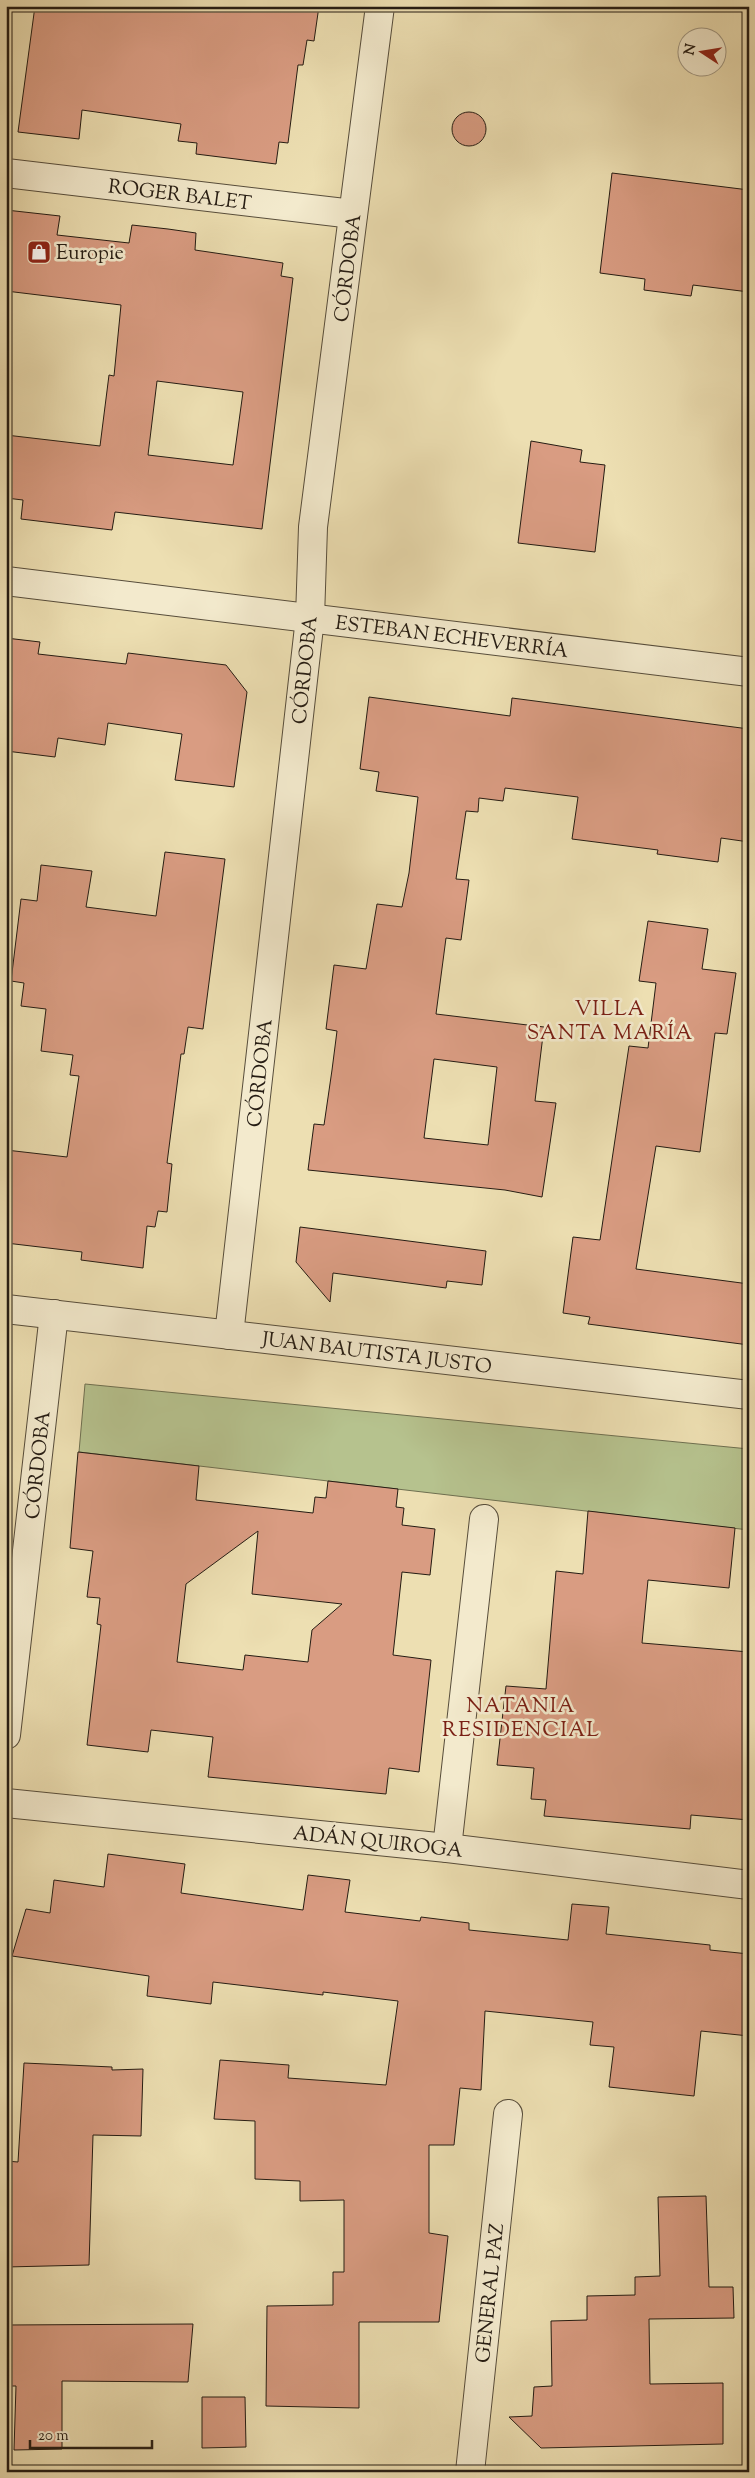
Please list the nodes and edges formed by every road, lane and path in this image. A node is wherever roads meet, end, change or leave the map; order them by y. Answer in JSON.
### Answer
{"nodes":[{"id":1,"x":380,"y":6,"type":"edge"},
{"id":2,"x":6,"y":173,"type":"edge"},
{"id":3,"x":353,"y":214,"type":"junction"},
{"id":4,"x":6,"y":582,"type":"edge"},
{"id":5,"x":310,"y":618,"type":"junction"},
{"id":6,"x":749,"y":672,"type":"edge"},
{"id":7,"x":6,"y":1309,"type":"edge"},
{"id":8,"x":54,"y":1314,"type":"junction"},
{"id":9,"x":229,"y":1335,"type":"junction"},
{"id":10,"x":749,"y":1395,"type":"edge"},
{"id":11,"x":484,"y":1519,"type":"dead end"},
{"id":12,"x":6,"y":1735,"type":"edge"},
{"id":13,"x":6,"y":1803,"type":"edge"},
{"id":14,"x":447,"y":1848,"type":"junction"},
{"id":15,"x":749,"y":1885,"type":"edge"},
{"id":16,"x":508,"y":2114,"type":"dead end"},
{"id":17,"x":470,"y":2472,"type":"edge"}],
"edges":[{"from":1,"to":3,"type":"street","name":"CÓRDOBA"},
{"from":2,"to":3,"type":"street","name":"ROGER BALET"},
{"from":3,"to":5,"type":"street","name":"CÓRDOBA"},
{"from":4,"to":5,"type":"street","name":"ESTEBAN ECHEVERRÍA"},
{"from":5,"to":6,"type":"street","name":"ESTEBAN ECHEVERRÍA"},
{"from":5,"to":9,"type":"street","name":"CÓRDOBA"},
{"from":7,"to":8,"type":"street","name":"JUAN BAUTISTA JUSTO"},
{"from":8,"to":9,"type":"street","name":"JUAN BAUTISTA JUSTO"},
{"from":8,"to":12,"type":"street","name":"CÓRDOBA"},
{"from":9,"to":10,"type":"street","name":"JUAN BAUTISTA JUSTO"},
{"from":11,"to":14,"type":"street"},
{"from":13,"to":14,"type":"street","name":"ADÁN QUIROGA"},
{"from":14,"to":15,"type":"street","name":"ADÁN QUIROGA"},
{"from":16,"to":17,"type":"street","name":"GENERAL PAZ"}]}
